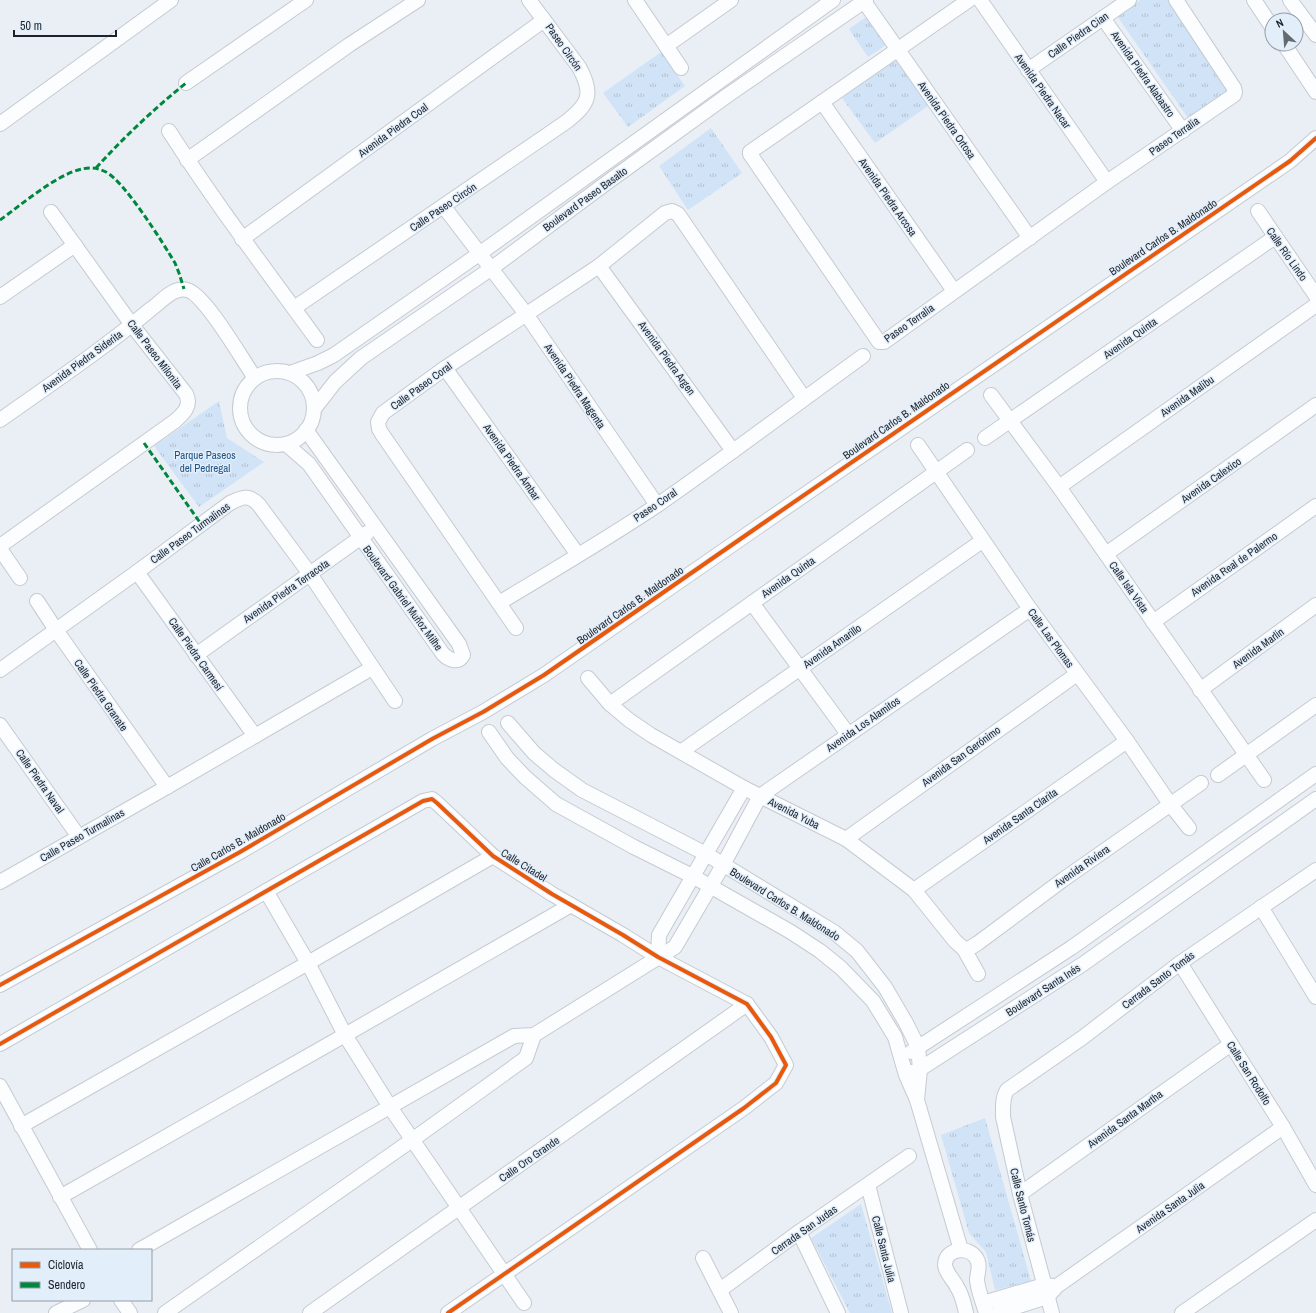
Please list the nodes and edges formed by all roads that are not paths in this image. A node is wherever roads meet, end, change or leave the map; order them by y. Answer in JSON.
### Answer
{"nodes":[{"id":1,"x":171,"y":0,"type":"edge"},
{"id":2,"x":306,"y":0,"type":"edge"},
{"id":3,"x":418,"y":0,"type":"edge"},
{"id":4,"x":529,"y":0,"type":"edge"},
{"id":5,"x":635,"y":0,"type":"edge"},
{"id":6,"x":730,"y":0,"type":"edge"},
{"id":7,"x":833,"y":0,"type":"edge"},
{"id":8,"x":969,"y":0,"type":"edge"},
{"id":9,"x":980,"y":0,"type":"edge"},
{"id":10,"x":1129,"y":0,"type":"edge"},
{"id":11,"x":1176,"y":0,"type":"edge"},
{"id":12,"x":1254,"y":0,"type":"edge"},
{"id":13,"x":1290,"y":0,"type":"edge"},
{"id":14,"x":864,"y":1,"type":"edge"},
{"id":15,"x":1264,"y":15,"type":"edge"},
{"id":16,"x":1103,"y":18,"type":"junction"},
{"id":17,"x":544,"y":20,"type":"junction"},
{"id":18,"x":1316,"y":35,"type":"edge"},
{"id":19,"x":666,"y":46,"type":"junction"},
{"id":20,"x":898,"y":49,"type":"junction"},
{"id":21,"x":1289,"y":52,"type":"edge"},
{"id":22,"x":681,"y":68,"type":"dead end"},
{"id":23,"x":1028,"y":70,"type":"junction"},
{"id":24,"x":186,"y":82,"type":"dead end"},
{"id":25,"x":1316,"y":92,"type":"edge"},
{"id":26,"x":587,"y":99,"type":"joint"},
{"id":27,"x":822,"y":102,"type":"junction"},
{"id":28,"x":0,"y":124,"type":"edge"},
{"id":29,"x":169,"y":131,"type":"dead end"},
{"id":30,"x":1183,"y":131,"type":"junction"},
{"id":31,"x":1316,"y":138,"type":"edge"},
{"id":32,"x":187,"y":160,"type":"junction"},
{"id":33,"x":1107,"y":182,"type":"junction"},
{"id":34,"x":444,"y":207,"type":"junction"},
{"id":35,"x":1258,"y":211,"type":"dead end"},
{"id":36,"x":52,"y":212,"type":"dead end"},
{"id":37,"x":1275,"y":237,"type":"junction"},
{"id":38,"x":1030,"y":238,"type":"junction"},
{"id":39,"x":242,"y":239,"type":"junction"},
{"id":40,"x":75,"y":245,"type":"junction"},
{"id":41,"x":479,"y":254,"type":"junction"},
{"id":42,"x":599,"y":266,"type":"junction"},
{"id":43,"x":492,"y":268,"type":"junction"},
{"id":44,"x":954,"y":291,"type":"junction"},
{"id":45,"x":1316,"y":296,"type":"edge"},
{"id":46,"x":0,"y":297,"type":"edge"},
{"id":47,"x":1316,"y":305,"type":"edge"},
{"id":48,"x":294,"y":308,"type":"junction"},
{"id":49,"x":526,"y":314,"type":"junction"},
{"id":50,"x":132,"y":325,"type":"junction"},
{"id":51,"x":317,"y":340,"type":"dead end"},
{"id":52,"x":863,"y":356,"type":"dead end"},
{"id":53,"x":446,"y":368,"type":"junction"},
{"id":54,"x":290,"y":373,"type":"junction"},
{"id":55,"x":255,"y":378,"type":"junction"},
{"id":56,"x":991,"y":395,"type":"dead end"},
{"id":57,"x":804,"y":398,"type":"junction"},
{"id":58,"x":1316,"y":405,"type":"edge"},
{"id":59,"x":314,"y":409,"type":"junction"},
{"id":60,"x":0,"y":420,"type":"edge"},
{"id":61,"x":1010,"y":422,"type":"junction"},
{"id":62,"x":306,"y":430,"type":"junction"},
{"id":63,"x":985,"y":438,"type":"dead end"},
{"id":64,"x":286,"y":444,"type":"junction"},
{"id":65,"x":918,"y":445,"type":"dead end"},
{"id":66,"x":966,"y":450,"type":"dead end"},
{"id":67,"x":733,"y":451,"type":"junction"},
{"id":68,"x":936,"y":472,"type":"junction"},
{"id":69,"x":1059,"y":487,"type":"junction"},
{"id":70,"x":657,"y":505,"type":"junction"},
{"id":71,"x":1316,"y":506,"type":"edge"},
{"id":72,"x":375,"y":526,"type":"junction"},
{"id":73,"x":360,"y":538,"type":"junction"},
{"id":74,"x":982,"y":541,"type":"junction"},
{"id":75,"x":0,"y":546,"type":"edge"},
{"id":76,"x":0,"y":550,"type":"edge"},
{"id":77,"x":1106,"y":554,"type":"junction"},
{"id":78,"x":578,"y":555,"type":"junction"},
{"id":79,"x":137,"y":572,"type":"junction"},
{"id":80,"x":310,"y":574,"type":"junction"},
{"id":81,"x":20,"y":578,"type":"dead end"},
{"id":82,"x":37,"y":601,"type":"dead end"},
{"id":83,"x":499,"y":603,"type":"junction"},
{"id":84,"x":752,"y":603,"type":"junction"},
{"id":85,"x":1316,"y":605,"type":"edge"},
{"id":86,"x":1030,"y":609,"type":"junction"},
{"id":87,"x":1153,"y":622,"type":"junction"},
{"id":88,"x":516,"y":628,"type":"dead end"},
{"id":89,"x":56,"y":630,"type":"junction"},
{"id":90,"x":196,"y":655,"type":"junction"},
{"id":91,"x":372,"y":668,"type":"junction"},
{"id":92,"x":800,"y":669,"type":"junction"},
{"id":93,"x":0,"y":670,"type":"edge"},
{"id":94,"x":1077,"y":674,"type":"junction"},
{"id":95,"x":588,"y":678,"type":"dead end"},
{"id":96,"x":1200,"y":690,"type":"junction"},
{"id":97,"x":395,"y":701,"type":"dead end"},
{"id":98,"x":610,"y":704,"type":"junction"},
{"id":99,"x":1316,"y":705,"type":"edge"},
{"id":100,"x":483,"y":712,"type":"joint"},
{"id":101,"x":508,"y":723,"type":"dead end"},
{"id":102,"x":0,"y":725,"type":"edge"},
{"id":103,"x":489,"y":732,"type":"dead end"},
{"id":104,"x":848,"y":734,"type":"junction"},
{"id":105,"x":255,"y":736,"type":"junction"},
{"id":106,"x":1127,"y":742,"type":"junction"},
{"id":107,"x":682,"y":752,"type":"junction"},
{"id":108,"x":1246,"y":755,"type":"junction"},
{"id":109,"x":1316,"y":774,"type":"edge"},
{"id":110,"x":1218,"y":775,"type":"dead end"},
{"id":111,"x":1264,"y":780,"type":"dead end"},
{"id":112,"x":1201,"y":783,"type":"dead end"},
{"id":113,"x":166,"y":787,"type":"junction"},
{"id":114,"x":744,"y":788,"type":"junction"},
{"id":115,"x":760,"y":796,"type":"junction"},
{"id":116,"x":1316,"y":799,"type":"edge"},
{"id":117,"x":1170,"y":804,"type":"junction"},
{"id":118,"x":1189,"y":828,"type":"dead end"},
{"id":119,"x":79,"y":837,"type":"junction"},
{"id":120,"x":846,"y":839,"type":"junction"},
{"id":121,"x":706,"y":854,"type":"junction"},
{"id":122,"x":493,"y":856,"type":"junction"},
{"id":123,"x":723,"y":865,"type":"junction"},
{"id":124,"x":1316,"y":870,"type":"edge"},
{"id":125,"x":694,"y":877,"type":"junction"},
{"id":126,"x":0,"y":882,"type":"edge"},
{"id":127,"x":710,"y":886,"type":"junction"},
{"id":128,"x":914,"y":890,"type":"junction"},
{"id":129,"x":266,"y":891,"type":"junction"},
{"id":130,"x":571,"y":905,"type":"junction"},
{"id":131,"x":1261,"y":907,"type":"junction"},
{"id":132,"x":964,"y":949,"type":"junction"},
{"id":133,"x":658,"y":957,"type":"junction"},
{"id":134,"x":308,"y":963,"type":"junction"},
{"id":135,"x":1180,"y":963,"type":"junction"},
{"id":136,"x":978,"y":974,"type":"dead end"},
{"id":137,"x":0,"y":985,"type":"edge"},
{"id":138,"x":1316,"y":997,"type":"edge"},
{"id":139,"x":747,"y":1004,"type":"junction"},
{"id":140,"x":346,"y":1035,"type":"junction"},
{"id":141,"x":534,"y":1035,"type":"junction"},
{"id":142,"x":0,"y":1044,"type":"edge"},
{"id":143,"x":1231,"y":1044,"type":"junction"},
{"id":144,"x":918,"y":1047,"type":"junction"},
{"id":145,"x":900,"y":1059,"type":"junction"},
{"id":146,"x":920,"y":1070,"type":"junction"},
{"id":147,"x":906,"y":1075,"type":"junction"},
{"id":148,"x":0,"y":1086,"type":"edge"},
{"id":149,"x":1004,"y":1095,"type":"joint"},
{"id":150,"x":917,"y":1100,"type":"junction"},
{"id":151,"x":390,"y":1107,"type":"junction"},
{"id":152,"x":21,"y":1126,"type":"junction"},
{"id":153,"x":1283,"y":1127,"type":"junction"},
{"id":154,"x":412,"y":1140,"type":"junction"},
{"id":155,"x":909,"y":1156,"type":"dead end"},
{"id":156,"x":868,"y":1185,"type":"junction"},
{"id":157,"x":1316,"y":1186,"type":"edge"},
{"id":158,"x":1020,"y":1194,"type":"junction"},
{"id":159,"x":60,"y":1197,"type":"junction"},
{"id":160,"x":460,"y":1208,"type":"junction"},
{"id":161,"x":1316,"y":1220,"type":"edge"},
{"id":162,"x":799,"y":1232,"type":"junction"},
{"id":163,"x":89,"y":1249,"type":"edge"},
{"id":164,"x":141,"y":1249,"type":"edge"},
{"id":165,"x":961,"y":1250,"type":"junction"},
{"id":166,"x":703,"y":1258,"type":"dead end"},
{"id":167,"x":504,"y":1273,"type":"junction"},
{"id":168,"x":720,"y":1290,"type":"junction"},
{"id":169,"x":1050,"y":1290,"type":"junction"},
{"id":170,"x":81,"y":1301,"type":"edge"},
{"id":171,"x":122,"y":1301,"type":"edge"},
{"id":172,"x":524,"y":1303,"type":"dead end"},
{"id":173,"x":984,"y":1308,"type":"edge"},
{"id":174,"x":962,"y":1312,"type":"edge"},
{"id":175,"x":56,"y":1313,"type":"edge"},
{"id":176,"x":130,"y":1313,"type":"edge"},
{"id":177,"x":166,"y":1313,"type":"edge"},
{"id":178,"x":310,"y":1313,"type":"edge"},
{"id":179,"x":448,"y":1313,"type":"edge"},
{"id":180,"x":732,"y":1313,"type":"edge"},
{"id":181,"x":838,"y":1313,"type":"edge"},
{"id":182,"x":901,"y":1313,"type":"edge"},
{"id":183,"x":997,"y":1313,"type":"edge"},
{"id":184,"x":1052,"y":1313,"type":"edge"},
{"id":185,"x":1182,"y":1313,"type":"edge"}],
"edges":[{"from":1,"to":28,"type":"street"},
{"from":2,"to":24,"type":"street"},
{"from":3,"to":32,"type":"street"},
{"from":4,"to":17,"type":"street","name":"Paseo Circón"},
{"from":5,"to":19,"type":"street"},
{"from":6,"to":19,"type":"street"},
{"from":7,"to":41,"type":"street","name":"Boulevard Paseo Basalto"},
{"from":8,"to":20,"type":"street","name":"Paseo Terralia"},
{"from":9,"to":23,"type":"street","name":"Avenida Piedra Nacar"},
{"from":10,"to":16,"type":"street","name":"Calle Piedra Cian"},
{"from":11,"to":30,"type":"street","name":"Paseo Terralia"},
{"from":12,"to":15,"type":"street"},
{"from":13,"to":18,"type":"street"},
{"from":14,"to":20,"type":"street","name":"Avenida Piedra Ortosa"},
{"from":14,"to":43,"type":"street","name":"Boulevard Paseo Basalto"},
{"from":16,"to":23,"type":"street","name":"Calle Piedra Cian"},
{"from":16,"to":30,"type":"street","name":"Avenida Piedra Alabastro"},
{"from":17,"to":26,"type":"street","name":"Paseo Circón"},
{"from":17,"to":39,"type":"street","name":"Avenida Piedra Coal"},
{"from":19,"to":22,"type":"street"},
{"from":20,"to":27,"type":"street","name":"Paseo Terralia"},
{"from":20,"to":38,"type":"street","name":"Avenida Piedra Ortosa"},
{"from":21,"to":25,"type":"street"},
{"from":23,"to":33,"type":"street","name":"Avenida Piedra Nacar"},
{"from":26,"to":34,"type":"street","name":"Calle Paseo Circón"},
{"from":27,"to":44,"type":"street","name":"Avenida Piedra Arcosa"},
{"from":27,"to":44,"type":"street","name":"Paseo Terralia"},
{"from":29,"to":32,"type":"street"},
{"from":30,"to":33,"type":"street","name":"Paseo Terralia"},
{"from":31,"to":100,"type":"street","name":"Boulevard Carlos B. Maldonado"},
{"from":32,"to":39,"type":"street"},
{"from":33,"to":38,"type":"street","name":"Paseo Terralia"},
{"from":34,"to":41,"type":"street","name":"Avenida Piedra Magenta"},
{"from":34,"to":48,"type":"street","name":"Calle Paseo Circón"},
{"from":35,"to":37,"type":"street","name":"Calle Río Lindo"},
{"from":36,"to":40,"type":"street","name":"Calle Paseo Milonita"},
{"from":37,"to":45,"type":"street","name":"Calle Río Lindo"},
{"from":37,"to":61,"type":"street","name":"Avenida Quinta"},
{"from":38,"to":44,"type":"street","name":"Paseo Terralia"},
{"from":39,"to":48,"type":"street"},
{"from":40,"to":46,"type":"street"},
{"from":40,"to":50,"type":"street","name":"Calle Paseo Milonita"},
{"from":41,"to":43,"type":"street","name":"Avenida Piedra Magenta"},
{"from":41,"to":54,"type":"street","name":"Boulevard Paseo Basalto"},
{"from":42,"to":49,"type":"street","name":"Calle Paseo Coral"},
{"from":42,"to":57,"type":"street","name":"Calle Paseo Coral"},
{"from":42,"to":67,"type":"street","name":"Avenida Piedra Argen"},
{"from":43,"to":49,"type":"street","name":"Avenida Piedra Magenta"},
{"from":43,"to":59,"type":"street","name":"Boulevard Paseo Basalto"},
{"from":47,"to":69,"type":"street","name":"Avenida Malibu"},
{"from":48,"to":51,"type":"street"},
{"from":49,"to":53,"type":"street","name":"Calle Paseo Coral"},
{"from":49,"to":70,"type":"street","name":"Avenida Piedra Magenta"},
{"from":50,"to":55,"type":"street","name":"Avenida Piedra Siderita"},
{"from":50,"to":60,"type":"street","name":"Avenida Piedra Siderita"},
{"from":50,"to":75,"type":"street","name":"Calle Paseo Milonita"},
{"from":52,"to":57,"type":"street","name":"Paseo Coral"},
{"from":53,"to":78,"type":"street","name":"Avenida Piedra Ámbar"},
{"from":53,"to":83,"type":"street","name":"Calle Paseo Coral"},
{"from":54,"to":55,"type":"street"},
{"from":54,"to":59,"type":"street"},
{"from":55,"to":64,"type":"street"},
{"from":56,"to":61,"type":"street","name":"Calle Isla Vista"},
{"from":57,"to":67,"type":"street","name":"Paseo Coral"},
{"from":58,"to":77,"type":"street","name":"Avenida Calexico"},
{"from":59,"to":62,"type":"street"},
{"from":61,"to":63,"type":"street","name":"Avenida Quinta"},
{"from":61,"to":69,"type":"street","name":"Calle Isla Vista"},
{"from":62,"to":64,"type":"street"},
{"from":62,"to":72,"type":"street","name":"Boulevard Gabriel Muñoz Milhe"},
{"from":64,"to":73,"type":"street","name":"Boulevard Gabriel Muñoz Milhe"},
{"from":65,"to":68,"type":"street","name":"Calle Las Plomas"},
{"from":66,"to":68,"type":"street","name":"Avenida Quinta"},
{"from":67,"to":70,"type":"street","name":"Paseo Coral"},
{"from":68,"to":74,"type":"street","name":"Calle Las Plomas"},
{"from":68,"to":84,"type":"street","name":"Avenida Quinta"},
{"from":69,"to":77,"type":"street","name":"Calle Isla Vista"},
{"from":70,"to":78,"type":"street","name":"Paseo Coral"},
{"from":71,"to":87,"type":"street","name":"Avenida Real de Palermo"},
{"from":72,"to":73,"type":"street","name":"Avenida Piedra Terracota"},
{"from":72,"to":73,"type":"street","name":"Boulevard Gabriel Muñoz Milhe"},
{"from":73,"to":80,"type":"street","name":"Avenida Piedra Terracota"},
{"from":74,"to":86,"type":"street","name":"Calle Las Plomas"},
{"from":74,"to":92,"type":"street","name":"Avenida Amarillo"},
{"from":76,"to":81,"type":"street"},
{"from":77,"to":87,"type":"street","name":"Calle Isla Vista"},
{"from":78,"to":83,"type":"street","name":"Paseo Coral"},
{"from":79,"to":80,"type":"street","name":"Calle Paseo Turmalinas"},
{"from":79,"to":89,"type":"street","name":"Calle Paseo Turmalinas"},
{"from":79,"to":90,"type":"street","name":"Calle Piedra Carmesí"},
{"from":80,"to":90,"type":"street","name":"Avenida Piedra Terracota"},
{"from":80,"to":91,"type":"street","name":"Calle Paseo Turmalinas"},
{"from":82,"to":89,"type":"street","name":"Calle Piedra Granate"},
{"from":83,"to":88,"type":"street","name":"Calle Paseo Coral"},
{"from":84,"to":92,"type":"street"},
{"from":84,"to":98,"type":"street","name":"Avenida Quinta"},
{"from":85,"to":96,"type":"street","name":"Avenida Marlin"},
{"from":86,"to":94,"type":"street","name":"Calle Las Plomas"},
{"from":86,"to":104,"type":"street","name":"Avenida Los Alamitos"},
{"from":87,"to":96,"type":"street","name":"Calle Isla Vista"},
{"from":89,"to":93,"type":"street","name":"Calle Paseo Turmalinas"},
{"from":89,"to":113,"type":"street","name":"Calle Piedra Granate"},
{"from":90,"to":105,"type":"street","name":"Calle Piedra Carmesí"},
{"from":91,"to":97,"type":"street","name":"Calle Paseo Turmalinas"},
{"from":91,"to":105,"type":"street","name":"Calle Paseo Turmalinas"},
{"from":92,"to":104,"type":"street"},
{"from":92,"to":107,"type":"street","name":"Avenida Amarillo"},
{"from":94,"to":106,"type":"street","name":"Calle Las Plomas"},
{"from":94,"to":120,"type":"street","name":"Avenida San Gerónimo"},
{"from":95,"to":98,"type":"street","name":"Avenida Yuba"},
{"from":96,"to":108,"type":"street","name":"Calle Isla Vista"},
{"from":98,"to":107,"type":"street","name":"Avenida Yuba"},
{"from":99,"to":108,"type":"street"},
{"from":100,"to":137,"type":"street","name":"Calle Carlos B. Maldonado"},
{"from":101,"to":121,"type":"street","name":"Boulevard Carlos B. Maldonado"},
{"from":102,"to":119,"type":"street","name":"Calle Piedra Naval"},
{"from":103,"to":125,"type":"street","name":"Boulevard Carlos B. Maldonado"},
{"from":104,"to":115,"type":"street","name":"Avenida Los Alamitos"},
{"from":105,"to":113,"type":"street","name":"Calle Paseo Turmalinas"},
{"from":106,"to":117,"type":"street","name":"Calle Las Plomas"},
{"from":106,"to":128,"type":"street","name":"Avenida Santa Clarita"},
{"from":107,"to":114,"type":"street","name":"Avenida Yuba"},
{"from":108,"to":110,"type":"street"},
{"from":108,"to":111,"type":"street","name":"Calle Isla Vista"},
{"from":109,"to":144,"type":"street","name":"Boulevard Santa Inés"},
{"from":112,"to":117,"type":"street","name":"Avenida Riviera"},
{"from":113,"to":119,"type":"street","name":"Calle Paseo Turmalinas"},
{"from":114,"to":115,"type":"street","name":"Avenida Yuba"},
{"from":114,"to":121,"type":"street"},
{"from":115,"to":120,"type":"street","name":"Avenida Yuba"},
{"from":115,"to":123,"type":"street","name":"Avenida Los Alamitos"},
{"from":116,"to":146,"type":"street","name":"Boulevard Santa Inés"},
{"from":117,"to":118,"type":"street","name":"Calle Las Plomas"},
{"from":117,"to":132,"type":"street","name":"Avenida Riviera"},
{"from":119,"to":126,"type":"street","name":"Calle Paseo Turmalinas"},
{"from":120,"to":128,"type":"street","name":"Avenida Yuba"},
{"from":121,"to":123,"type":"street","name":"Boulevard Carlos B. Maldonado"},
{"from":121,"to":125,"type":"street"},
{"from":122,"to":129,"type":"street","name":"Calle Citadel"},
{"from":122,"to":130,"type":"street","name":"Calle Citadel"},
{"from":122,"to":134,"type":"street"},
{"from":123,"to":127,"type":"street","name":"Avenida Los Alamitos"},
{"from":123,"to":144,"type":"street","name":"Boulevard Carlos B. Maldonado"},
{"from":124,"to":131,"type":"street","name":"Cerrada Santo Tomás"},
{"from":125,"to":127,"type":"street","name":"Boulevard Carlos B. Maldonado"},
{"from":125,"to":133,"type":"street"},
{"from":127,"to":133,"type":"street","name":"Avenida Los Alamitos"},
{"from":127,"to":145,"type":"street","name":"Boulevard Carlos B. Maldonado"},
{"from":128,"to":132,"type":"street","name":"Avenida Yuba"},
{"from":129,"to":134,"type":"street"},
{"from":129,"to":142,"type":"street"},
{"from":130,"to":133,"type":"street","name":"Calle Citadel"},
{"from":130,"to":140,"type":"street"},
{"from":131,"to":135,"type":"street","name":"Cerrada Santo Tomás"},
{"from":131,"to":138,"type":"street"},
{"from":132,"to":136,"type":"street","name":"Avenida Yuba"},
{"from":133,"to":139,"type":"street","name":"Calle Citadel"},
{"from":133,"to":141,"type":"street","name":"Avenida Los Alamitos"},
{"from":134,"to":140,"type":"street"},
{"from":134,"to":152,"type":"street"},
{"from":135,"to":143,"type":"street","name":"Calle San Rodolfo"},
{"from":135,"to":149,"type":"street","name":"Cerrada Santo Tomás"},
{"from":139,"to":160,"type":"street","name":"Calle Oro Grande"},
{"from":139,"to":167,"type":"street","name":"Calle Citadel"},
{"from":140,"to":151,"type":"street"},
{"from":140,"to":159,"type":"street"},
{"from":141,"to":151,"type":"street"},
{"from":141,"to":154,"type":"street"},
{"from":143,"to":153,"type":"street","name":"Calle San Rodolfo"},
{"from":143,"to":158,"type":"street","name":"Avenida Santa Martha"},
{"from":144,"to":145,"type":"street","name":"Boulevard Santa Inés"},
{"from":144,"to":146,"type":"street","name":"Boulevard Carlos B. Maldonado"},
{"from":145,"to":147,"type":"street","name":"Boulevard Carlos B. Maldonado"},
{"from":146,"to":147,"type":"street"},
{"from":146,"to":150,"type":"street"},
{"from":147,"to":150,"type":"street","name":"Boulevard Carlos B. Maldonado"},
{"from":148,"to":152,"type":"street"},
{"from":149,"to":158,"type":"street","name":"Calle Santo Tomás"},
{"from":150,"to":165,"type":"street"},
{"from":151,"to":154,"type":"street"},
{"from":151,"to":164,"type":"street"},
{"from":152,"to":159,"type":"street"},
{"from":153,"to":157,"type":"street","name":"Calle San Rodolfo"},
{"from":153,"to":169,"type":"street","name":"Avenida Santa Julia"},
{"from":154,"to":160,"type":"street"},
{"from":154,"to":177,"type":"street"},
{"from":155,"to":156,"type":"street","name":"Cerrada San Judas"},
{"from":156,"to":162,"type":"street","name":"Cerrada San Judas"},
{"from":156,"to":182,"type":"street","name":"Calle Santa Julia"},
{"from":158,"to":169,"type":"street","name":"Calle Santo Tomás"},
{"from":159,"to":163,"type":"street"},
{"from":160,"to":167,"type":"street"},
{"from":160,"to":178,"type":"street","name":"Calle Oro Grande"},
{"from":161,"to":185,"type":"street"},
{"from":162,"to":168,"type":"street","name":"Cerrada San Judas"},
{"from":162,"to":181,"type":"street"},
{"from":165,"to":173,"type":"street"},
{"from":165,"to":174,"type":"street"},
{"from":166,"to":168,"type":"street"},
{"from":167,"to":172,"type":"street"},
{"from":167,"to":179,"type":"street"},
{"from":168,"to":180,"type":"street"},
{"from":169,"to":173,"type":"street","name":"Avenida Santa Julia"},
{"from":169,"to":183,"type":"street","name":"Avenida Santa Julia"},
{"from":169,"to":184,"type":"street","name":"Calle Santo Tomás"},
{"from":170,"to":175,"type":"street"},
{"from":171,"to":176,"type":"street"}]}
